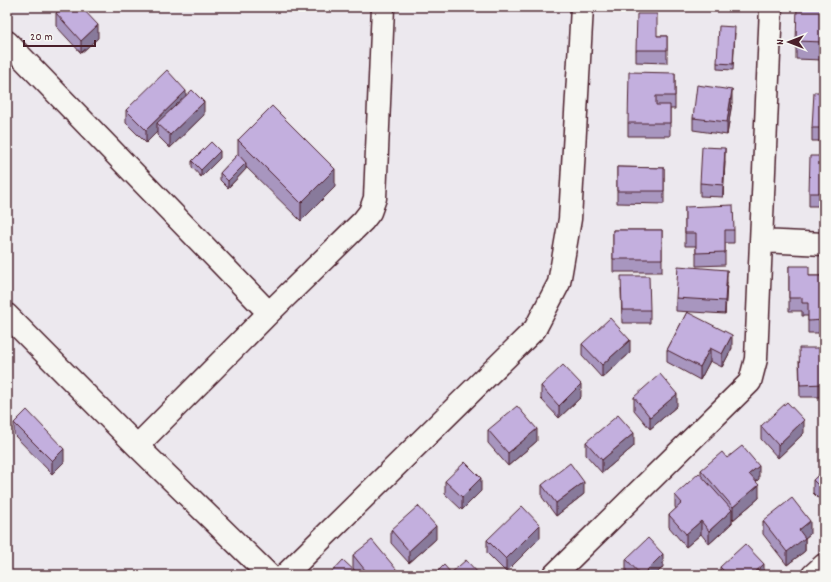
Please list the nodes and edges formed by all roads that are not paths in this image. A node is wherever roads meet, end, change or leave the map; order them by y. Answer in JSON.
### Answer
{"nodes":[{"id":1,"x":383,"y":7,"type":"edge"},
{"id":2,"x":582,"y":7,"type":"edge"},
{"id":3,"x":771,"y":7,"type":"edge"},
{"id":4,"x":7,"y":42,"type":"edge"},
{"id":5,"x":761,"y":241,"type":"junction"},
{"id":6,"x":824,"y":244,"type":"edge"},
{"id":7,"x":269,"y":313,"type":"junction"},
{"id":8,"x":7,"y":315,"type":"edge"},
{"id":9,"x":137,"y":446,"type":"junction"},
{"id":10,"x":824,"y":565,"type":"edge"},
{"id":11,"x":269,"y":575,"type":"edge"},
{"id":12,"x":284,"y":575,"type":"edge"},
{"id":13,"x":554,"y":575,"type":"edge"},
{"id":14,"x":813,"y":575,"type":"edge"}],
"edges":[{"from":1,"to":7,"type":"street"},
{"from":2,"to":12,"type":"street"},
{"from":3,"to":5,"type":"street"},
{"from":4,"to":7,"type":"street"},
{"from":5,"to":6,"type":"street"},
{"from":5,"to":13,"type":"street"},
{"from":7,"to":9,"type":"street"},
{"from":8,"to":9,"type":"street"},
{"from":9,"to":11,"type":"street"},
{"from":10,"to":14,"type":"street"}]}
